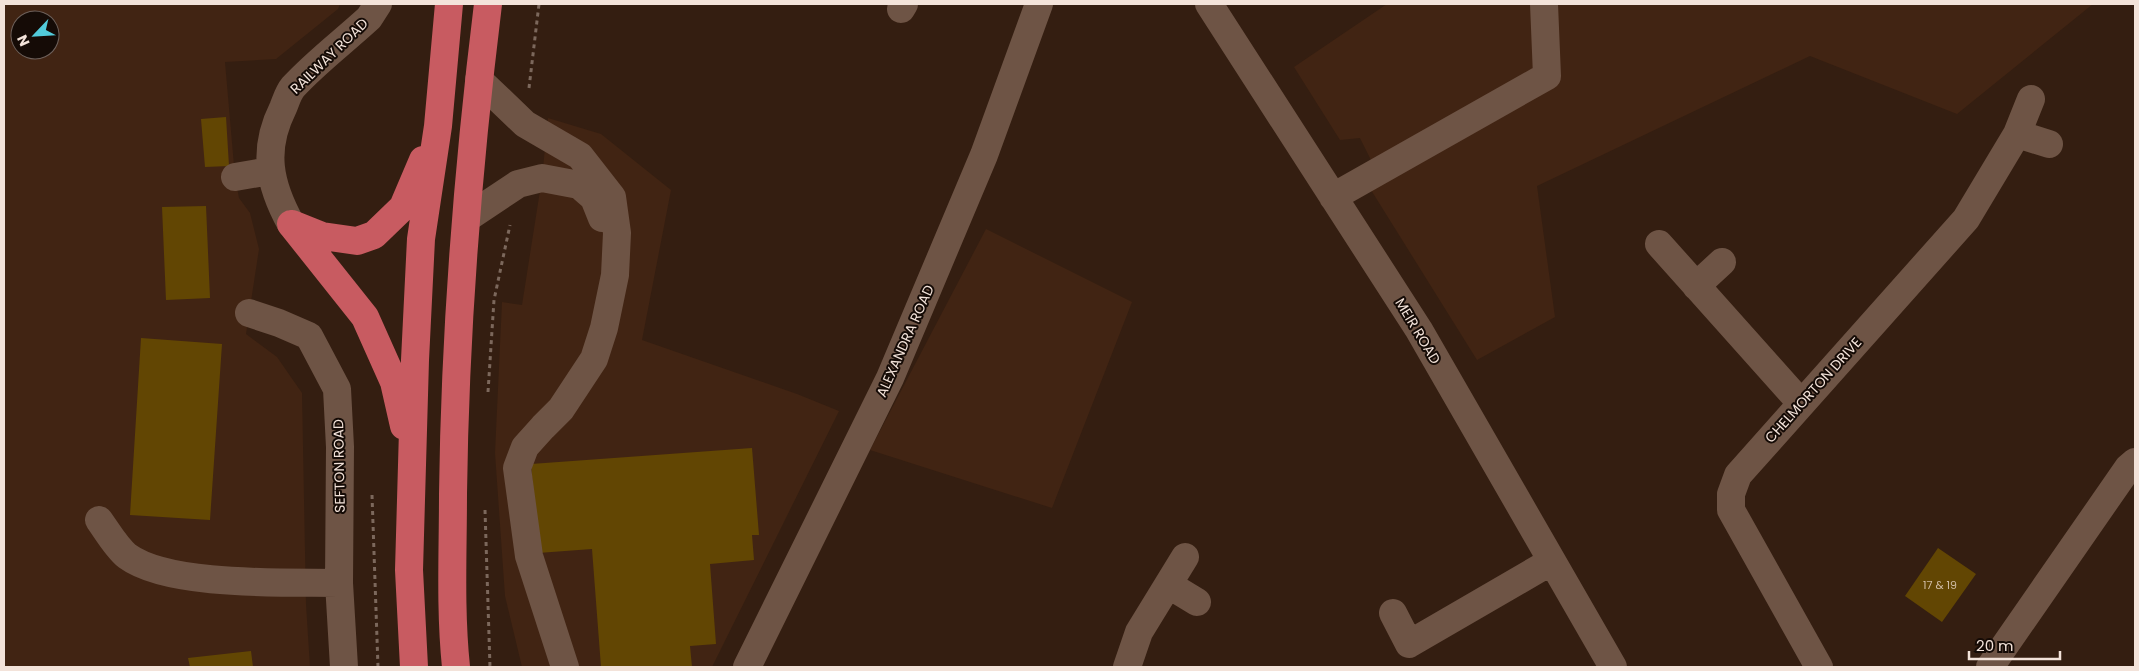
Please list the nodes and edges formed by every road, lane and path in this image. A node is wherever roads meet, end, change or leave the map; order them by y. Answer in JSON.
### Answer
{"nodes":[{"id":1,"x":378,"y":4,"type":"edge"},
{"id":2,"x":449,"y":4,"type":"edge"},
{"id":3,"x":488,"y":4,"type":"edge"},
{"id":4,"x":539,"y":4,"type":"edge"},
{"id":5,"x":1039,"y":4,"type":"edge"},
{"id":6,"x":1209,"y":4,"type":"edge"},
{"id":7,"x":1544,"y":4,"type":"edge"},
{"id":8,"x":479,"y":80,"type":"junction"},
{"id":9,"x":2031,"y":99,"type":"dead end"},
{"id":10,"x":525,"y":124,"type":"junction"},
{"id":11,"x":438,"y":126,"type":"junction"},
{"id":12,"x":2017,"y":134,"type":"junction"},
{"id":13,"x":2049,"y":144,"type":"dead end"},
{"id":14,"x":270,"y":171,"type":"junction"},
{"id":15,"x":235,"y":177,"type":"dead end"},
{"id":16,"x":518,"y":184,"type":"junction"},
{"id":17,"x":1333,"y":197,"type":"junction"},
{"id":18,"x":467,"y":218,"type":"junction"},
{"id":19,"x":291,"y":224,"type":"junction"},
{"id":20,"x":1659,"y":244,"type":"dead end"},
{"id":21,"x":1722,"y":262,"type":"dead end"},
{"id":22,"x":1696,"y":286,"type":"junction"},
{"id":23,"x":250,"y":313,"type":"dead end"},
{"id":24,"x":487,"y":399,"type":"dead end"},
{"id":25,"x":1801,"y":403,"type":"junction"},
{"id":26,"x":542,"y":426,"type":"junction"},
{"id":27,"x":2135,"y":462,"type":"edge"},
{"id":28,"x":413,"y":467,"type":"junction"},
{"id":29,"x":485,"y":504,"type":"dead end"},
{"id":30,"x":99,"y":520,"type":"dead end"},
{"id":31,"x":1186,"y":557,"type":"dead end"},
{"id":32,"x":1552,"y":561,"type":"junction"},
{"id":33,"x":339,"y":583,"type":"junction"},
{"id":34,"x":1169,"y":585,"type":"junction"},
{"id":35,"x":1197,"y":602,"type":"dead end"},
{"id":36,"x":1393,"y":613,"type":"dead end"},
{"id":37,"x":344,"y":667,"type":"edge"},
{"id":38,"x":414,"y":667,"type":"edge"},
{"id":39,"x":456,"y":667,"type":"edge"},
{"id":40,"x":490,"y":667,"type":"edge"},
{"id":41,"x":565,"y":667,"type":"edge"},
{"id":42,"x":747,"y":667,"type":"edge"},
{"id":43,"x":1127,"y":667,"type":"edge"},
{"id":44,"x":1613,"y":667,"type":"edge"},
{"id":45,"x":1819,"y":667,"type":"edge"},
{"id":46,"x":1990,"y":667,"type":"edge"}],
"edges":[{"from":1,"to":14,"type":"street","name":"RAILWAY ROAD"},
{"from":2,"to":11,"type":"highway"},
{"from":3,"to":8,"type":"highway"},
{"from":4,"to":10,"type":"path"},
{"from":5,"to":42,"type":"street","name":"ALEXANDRA ROAD"},
{"from":6,"to":17,"type":"street","name":"MEIR ROAD"},
{"from":7,"to":17,"type":"street"},
{"from":8,"to":10,"type":"street"},
{"from":8,"to":18,"type":"highway"},
{"from":9,"to":12,"type":"street","name":"CHELMORTON DRIVE"},
{"from":10,"to":26,"type":"street"},
{"from":11,"to":19,"type":"highway"},
{"from":11,"to":28,"type":"highway"},
{"from":12,"to":13,"type":"street"},
{"from":12,"to":25,"type":"street","name":"CHELMORTON DRIVE"},
{"from":14,"to":15,"type":"street"},
{"from":14,"to":19,"type":"street","name":"RAILWAY ROAD"},
{"from":16,"to":18,"type":"street"},
{"from":16,"to":24,"type":"path"},
{"from":16,"to":26,"type":"street"},
{"from":17,"to":32,"type":"street","name":"MEIR ROAD"},
{"from":18,"to":39,"type":"highway"},
{"from":19,"to":28,"type":"highway"},
{"from":20,"to":22,"type":"street"},
{"from":21,"to":22,"type":"street"},
{"from":22,"to":25,"type":"street"},
{"from":23,"to":33,"type":"street","name":"SEFTON ROAD"},
{"from":25,"to":45,"type":"street","name":"CHELMORTON DRIVE"},
{"from":26,"to":41,"type":"street"},
{"from":27,"to":46,"type":"street"},
{"from":28,"to":38,"type":"highway"},
{"from":29,"to":40,"type":"path"},
{"from":30,"to":33,"type":"street"},
{"from":31,"to":34,"type":"street"},
{"from":32,"to":36,"type":"street"},
{"from":32,"to":44,"type":"street","name":"MEIR ROAD"},
{"from":33,"to":37,"type":"street","name":"SEFTON ROAD"},
{"from":34,"to":35,"type":"street"},
{"from":34,"to":43,"type":"street"}]}
